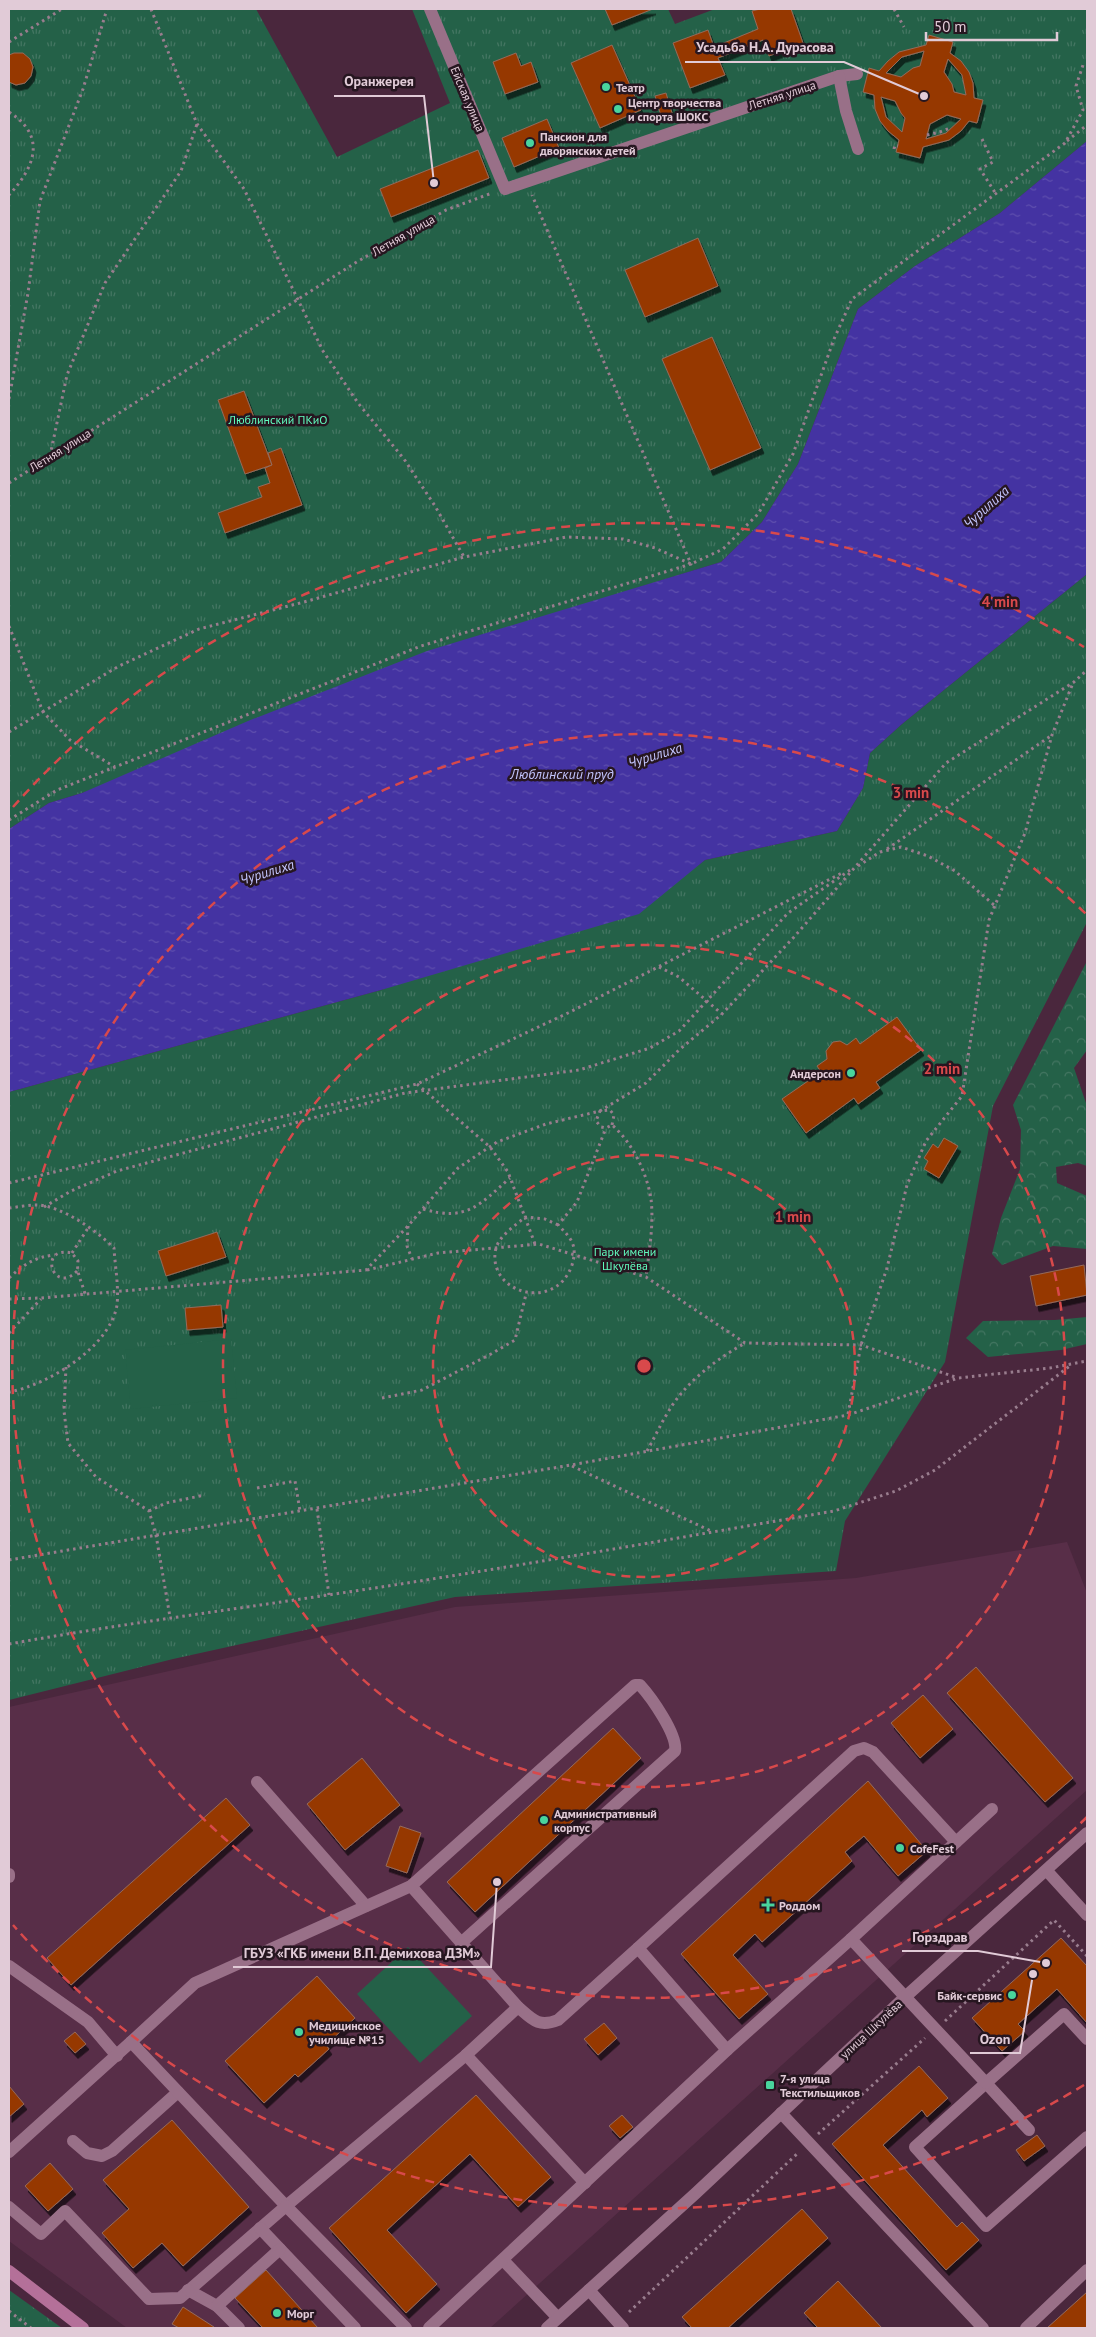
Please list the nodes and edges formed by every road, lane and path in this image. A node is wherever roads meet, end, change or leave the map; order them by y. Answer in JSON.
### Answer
{"nodes":[{"id":1,"x":62,"y":9,"type":"edge"},
{"id":2,"x":108,"y":9,"type":"edge"},
{"id":3,"x":151,"y":9,"type":"edge"},
{"id":4,"x":430,"y":9,"type":"edge"},
{"id":5,"x":894,"y":9,"type":"edge"},
{"id":6,"x":904,"y":27,"type":"dead end"},
{"id":7,"x":9,"y":42,"type":"edge"},
{"id":8,"x":1087,"y":64,"type":"edge"},
{"id":9,"x":857,"y":74,"type":"dead end"},
{"id":10,"x":839,"y":76,"type":"junction"},
{"id":11,"x":9,"y":112,"type":"edge"},
{"id":12,"x":197,"y":124,"type":"junction"},
{"id":13,"x":1087,"y":125,"type":"edge"},
{"id":14,"x":951,"y":129,"type":"dead end"},
{"id":15,"x":927,"y":135,"type":"dead end"},
{"id":16,"x":982,"y":139,"type":"dead end"},
{"id":17,"x":1065,"y":144,"type":"junction"},
{"id":18,"x":858,"y":149,"type":"dead end"},
{"id":19,"x":526,"y":181,"type":"junction"},
{"id":20,"x":505,"y":189,"type":"junction"},
{"id":21,"x":996,"y":194,"type":"junction"},
{"id":22,"x":9,"y":195,"type":"edge"},
{"id":23,"x":298,"y":297,"type":"junction"},
{"id":24,"x":9,"y":399,"type":"edge"},
{"id":25,"x":50,"y":456,"type":"junction"},
{"id":26,"x":9,"y":483,"type":"edge"},
{"id":27,"x":464,"y":557,"type":"junction"},
{"id":28,"x":691,"y":564,"type":"junction"},
{"id":29,"x":9,"y":626,"type":"edge"},
{"id":30,"x":1087,"y":670,"type":"edge"},
{"id":31,"x":1074,"y":682,"type":"junction"},
{"id":32,"x":43,"y":712,"type":"junction"},
{"id":33,"x":9,"y":732,"type":"edge"},
{"id":34,"x":1052,"y":735,"type":"junction"},
{"id":35,"x":115,"y":767,"type":"junction"},
{"id":36,"x":9,"y":820,"type":"edge"},
{"id":37,"x":885,"y":851,"type":"junction"},
{"id":38,"x":854,"y":868,"type":"junction"},
{"id":39,"x":994,"y":905,"type":"junction"},
{"id":40,"x":658,"y":967,"type":"junction"},
{"id":41,"x":707,"y":1001,"type":"junction"},
{"id":42,"x":722,"y":1014,"type":"junction"},
{"id":43,"x":417,"y":1084,"type":"junction"},
{"id":44,"x":424,"y":1091,"type":"junction"},
{"id":45,"x":600,"y":1112,"type":"junction"},
{"id":46,"x":612,"y":1125,"type":"junction"},
{"id":47,"x":606,"y":1128,"type":"junction"},
{"id":48,"x":490,"y":1146,"type":"junction"},
{"id":49,"x":510,"y":1178,"type":"junction"},
{"id":50,"x":9,"y":1183,"type":"edge"},
{"id":51,"x":44,"y":1206,"type":"junction"},
{"id":52,"x":9,"y":1208,"type":"edge"},
{"id":53,"x":423,"y":1209,"type":"junction"},
{"id":54,"x":525,"y":1218,"type":"junction"},
{"id":55,"x":558,"y":1225,"type":"junction"},
{"id":56,"x":408,"y":1226,"type":"junction"},
{"id":57,"x":88,"y":1228,"type":"junction"},
{"id":58,"x":535,"y":1244,"type":"junction"},
{"id":59,"x":496,"y":1248,"type":"junction"},
{"id":60,"x":72,"y":1253,"type":"junction"},
{"id":61,"x":56,"y":1255,"type":"junction"},
{"id":62,"x":575,"y":1255,"type":"junction"},
{"id":63,"x":412,"y":1259,"type":"junction"},
{"id":64,"x":366,"y":1270,"type":"junction"},
{"id":65,"x":77,"y":1271,"type":"junction"},
{"id":66,"x":646,"y":1277,"type":"junction"},
{"id":67,"x":9,"y":1278,"type":"edge"},
{"id":68,"x":116,"y":1292,"type":"junction"},
{"id":69,"x":85,"y":1294,"type":"junction"},
{"id":70,"x":526,"y":1294,"type":"junction"},
{"id":71,"x":41,"y":1298,"type":"junction"},
{"id":72,"x":9,"y":1299,"type":"edge"},
{"id":73,"x":9,"y":1333,"type":"edge"},
{"id":74,"x":745,"y":1343,"type":"junction"},
{"id":75,"x":861,"y":1345,"type":"junction"},
{"id":76,"x":1087,"y":1361,"type":"edge"},
{"id":77,"x":1071,"y":1365,"type":"junction"},
{"id":78,"x":66,"y":1367,"type":"junction"},
{"id":79,"x":958,"y":1378,"type":"junction"},
{"id":80,"x":9,"y":1392,"type":"edge"},
{"id":81,"x":382,"y":1398,"type":"dead end"},
{"id":82,"x":848,"y":1415,"type":"junction"},
{"id":83,"x":647,"y":1451,"type":"junction"},
{"id":84,"x":571,"y":1466,"type":"junction"},
{"id":85,"x":257,"y":1488,"type":"dead end"},
{"id":86,"x":205,"y":1496,"type":"dead end"},
{"id":87,"x":317,"y":1509,"type":"junction"},
{"id":88,"x":149,"y":1511,"type":"junction"},
{"id":89,"x":300,"y":1511,"type":"junction"},
{"id":90,"x":714,"y":1532,"type":"junction"},
{"id":91,"x":156,"y":1535,"type":"junction"},
{"id":92,"x":9,"y":1560,"type":"edge"},
{"id":93,"x":329,"y":1595,"type":"junction"},
{"id":94,"x":170,"y":1617,"type":"junction"},
{"id":95,"x":9,"y":1644,"type":"edge"},
{"id":96,"x":257,"y":1782,"type":"dead end"},
{"id":97,"x":992,"y":1809,"type":"dead end"},
{"id":98,"x":1087,"y":1833,"type":"edge"},
{"id":99,"x":956,"y":1842,"type":"junction"},
{"id":100,"x":1047,"y":1870,"type":"junction"},
{"id":101,"x":411,"y":1886,"type":"junction"},
{"id":102,"x":366,"y":1906,"type":"junction"},
{"id":103,"x":1087,"y":1915,"type":"edge"},
{"id":104,"x":851,"y":1939,"type":"junction"},
{"id":105,"x":461,"y":1943,"type":"junction"},
{"id":106,"x":638,"y":1948,"type":"junction"},
{"id":107,"x":1087,"y":1956,"type":"edge"},
{"id":108,"x":9,"y":1966,"type":"edge"},
{"id":109,"x":904,"y":1998,"type":"junction"},
{"id":110,"x":518,"y":2007,"type":"junction"},
{"id":111,"x":934,"y":2030,"type":"junction"},
{"id":112,"x":1087,"y":2039,"type":"edge"},
{"id":113,"x":131,"y":2042,"type":"junction"},
{"id":114,"x":727,"y":2050,"type":"junction"},
{"id":115,"x":466,"y":2055,"type":"junction"},
{"id":116,"x":117,"y":2056,"type":"junction"},
{"id":117,"x":986,"y":2083,"type":"junction"},
{"id":118,"x":178,"y":2092,"type":"junction"},
{"id":119,"x":781,"y":2113,"type":"junction"},
{"id":120,"x":1029,"y":2130,"type":"dead end"},
{"id":121,"x":1087,"y":2137,"type":"edge"},
{"id":122,"x":73,"y":2141,"type":"dead end"},
{"id":123,"x":808,"y":2142,"type":"junction"},
{"id":124,"x":9,"y":2152,"type":"edge"},
{"id":125,"x":585,"y":2183,"type":"junction"},
{"id":126,"x":286,"y":2206,"type":"junction"},
{"id":127,"x":9,"y":2207,"type":"edge"},
{"id":128,"x":260,"y":2228,"type":"junction"},
{"id":129,"x":280,"y":2249,"type":"junction"},
{"id":130,"x":503,"y":2260,"type":"junction"},
{"id":131,"x":1087,"y":2270,"type":"edge"},
{"id":132,"x":9,"y":2271,"type":"edge"},
{"id":133,"x":188,"y":2290,"type":"junction"},
{"id":134,"x":589,"y":2290,"type":"junction"},
{"id":135,"x":217,"y":2306,"type":"junction"},
{"id":136,"x":9,"y":2311,"type":"edge"},
{"id":137,"x":558,"y":2318,"type":"junction"},
{"id":138,"x":621,"y":2325,"type":"edge"},
{"id":139,"x":31,"y":2328,"type":"edge"},
{"id":140,"x":82,"y":2328,"type":"edge"},
{"id":141,"x":239,"y":2328,"type":"edge"},
{"id":142,"x":355,"y":2328,"type":"edge"},
{"id":143,"x":406,"y":2328,"type":"edge"},
{"id":144,"x":430,"y":2328,"type":"edge"},
{"id":145,"x":547,"y":2328,"type":"edge"},
{"id":146,"x":983,"y":2328,"type":"edge"},
{"id":147,"x":1026,"y":2328,"type":"edge"}],
"edges":[{"from":1,"to":7,"type":"path"},
{"from":2,"to":24,"type":"path"},
{"from":3,"to":12,"type":"path"},
{"from":4,"to":20,"type":"street","name":"Ейская улица"},
{"from":5,"to":6,"type":"path"},
{"from":8,"to":17,"type":"path"},
{"from":9,"to":10,"type":"street","name":"Летняя улица"},
{"from":10,"to":18,"type":"street"},
{"from":10,"to":19,"type":"street","name":"Летняя улица"},
{"from":11,"to":22,"type":"path"},
{"from":12,"to":23,"type":"path"},
{"from":12,"to":25,"type":"path"},
{"from":13,"to":17,"type":"path"},
{"from":14,"to":15,"type":"path"},
{"from":16,"to":21,"type":"path"},
{"from":17,"to":21,"type":"path"},
{"from":19,"to":20,"type":"street","name":"Летняя улица"},
{"from":19,"to":28,"type":"path"},
{"from":20,"to":23,"type":"path","name":"Летняя улица"},
{"from":21,"to":28,"type":"path"},
{"from":23,"to":25,"type":"path","name":"Летняя улица"},
{"from":23,"to":27,"type":"path"},
{"from":25,"to":26,"type":"path","name":"Летняя улица"},
{"from":27,"to":28,"type":"path"},
{"from":27,"to":32,"type":"path"},
{"from":28,"to":35,"type":"path"},
{"from":29,"to":32,"type":"path"},
{"from":30,"to":31,"type":"path"},
{"from":31,"to":34,"type":"path"},
{"from":31,"to":38,"type":"path"},
{"from":32,"to":33,"type":"path"},
{"from":32,"to":35,"type":"path"},
{"from":34,"to":37,"type":"path"},
{"from":34,"to":39,"type":"path"},
{"from":35,"to":36,"type":"path"},
{"from":37,"to":38,"type":"path"},
{"from":37,"to":39,"type":"path"},
{"from":38,"to":40,"type":"path"},
{"from":38,"to":41,"type":"path"},
{"from":38,"to":42,"type":"path"},
{"from":39,"to":75,"type":"path"},
{"from":40,"to":41,"type":"path"},
{"from":40,"to":43,"type":"path"},
{"from":41,"to":42,"type":"path"},
{"from":41,"to":44,"type":"path"},
{"from":42,"to":45,"type":"path"},
{"from":43,"to":44,"type":"path"},
{"from":43,"to":50,"type":"path"},
{"from":44,"to":48,"type":"path"},
{"from":44,"to":51,"type":"path"},
{"from":45,"to":46,"type":"path"},
{"from":45,"to":47,"type":"path"},
{"from":45,"to":48,"type":"path"},
{"from":46,"to":47,"type":"path"},
{"from":46,"to":66,"type":"path"},
{"from":47,"to":55,"type":"path"},
{"from":48,"to":49,"type":"path"},
{"from":48,"to":53,"type":"path"},
{"from":49,"to":53,"type":"path"},
{"from":49,"to":54,"type":"path"},
{"from":51,"to":52,"type":"path"},
{"from":51,"to":57,"type":"path"},
{"from":53,"to":56,"type":"path"},
{"from":54,"to":55,"type":"path"},
{"from":54,"to":58,"type":"path"},
{"from":54,"to":59,"type":"path"},
{"from":55,"to":62,"type":"path"},
{"from":56,"to":63,"type":"path"},
{"from":56,"to":64,"type":"path"},
{"from":57,"to":60,"type":"path"},
{"from":57,"to":68,"type":"path"},
{"from":58,"to":59,"type":"path"},
{"from":58,"to":62,"type":"path"},
{"from":59,"to":63,"type":"path"},
{"from":59,"to":70,"type":"path"},
{"from":60,"to":61,"type":"path"},
{"from":60,"to":65,"type":"path"},
{"from":61,"to":65,"type":"path"},
{"from":61,"to":67,"type":"path"},
{"from":62,"to":66,"type":"path"},
{"from":62,"to":70,"type":"path"},
{"from":63,"to":64,"type":"path"},
{"from":64,"to":68,"type":"path"},
{"from":65,"to":69,"type":"path"},
{"from":66,"to":74,"type":"path"},
{"from":68,"to":69,"type":"path"},
{"from":68,"to":78,"type":"path"},
{"from":69,"to":71,"type":"path"},
{"from":70,"to":81,"type":"path"},
{"from":71,"to":72,"type":"path"},
{"from":71,"to":73,"type":"path"},
{"from":74,"to":75,"type":"path"},
{"from":74,"to":83,"type":"path"},
{"from":75,"to":79,"type":"path"},
{"from":75,"to":82,"type":"path"},
{"from":76,"to":77,"type":"path"},
{"from":77,"to":79,"type":"path"},
{"from":77,"to":90,"type":"path"},
{"from":78,"to":80,"type":"path"},
{"from":78,"to":88,"type":"path"},
{"from":79,"to":82,"type":"path"},
{"from":82,"to":83,"type":"path"},
{"from":83,"to":84,"type":"path"},
{"from":84,"to":87,"type":"path"},
{"from":84,"to":90,"type":"path"},
{"from":85,"to":89,"type":"path"},
{"from":86,"to":88,"type":"path"},
{"from":87,"to":89,"type":"path"},
{"from":87,"to":93,"type":"path"},
{"from":88,"to":91,"type":"path"},
{"from":89,"to":91,"type":"path"},
{"from":90,"to":93,"type":"path"},
{"from":91,"to":92,"type":"path"},
{"from":91,"to":94,"type":"path"},
{"from":93,"to":94,"type":"path"},
{"from":94,"to":95,"type":"path"},
{"from":96,"to":102,"type":"street"},
{"from":97,"to":99,"type":"street"},
{"from":98,"to":100,"type":"street","name":"улица Шкулёва"},
{"from":99,"to":104,"type":"street"},
{"from":99,"to":106,"type":"street"},
{"from":100,"to":103,"type":"street"},
{"from":100,"to":109,"type":"street","name":"улица Шкулёва"},
{"from":101,"to":102,"type":"street"},
{"from":101,"to":105,"type":"street"},
{"from":101,"to":105,"type":"street"},
{"from":102,"to":113,"type":"street"},
{"from":104,"to":109,"type":"street"},
{"from":104,"to":114,"type":"street"},
{"from":105,"to":110,"type":"street"},
{"from":106,"to":110,"type":"street"},
{"from":106,"to":114,"type":"street"},
{"from":107,"to":111,"type":"path"},
{"from":108,"to":116,"type":"street"},
{"from":109,"to":111,"type":"street"},
{"from":109,"to":119,"type":"street","name":"улица Шкулёва"},
{"from":110,"to":115,"type":"street"},
{"from":111,"to":117,"type":"street"},
{"from":111,"to":123,"type":"path"},
{"from":112,"to":117,"type":"street"},
{"from":113,"to":116,"type":"street"},
{"from":113,"to":118,"type":"street"},
{"from":114,"to":125,"type":"street"},
{"from":115,"to":125,"type":"street"},
{"from":115,"to":126,"type":"street"},
{"from":116,"to":124,"type":"street"},
{"from":117,"to":120,"type":"street"},
{"from":117,"to":121,"type":"street"},
{"from":118,"to":122,"type":"street"},
{"from":118,"to":126,"type":"street"},
{"from":119,"to":123,"type":"street"},
{"from":119,"to":134,"type":"street","name":"улица Шкулёва"},
{"from":123,"to":138,"type":"path"},
{"from":123,"to":146,"type":"street"},
{"from":125,"to":130,"type":"street"},
{"from":126,"to":128,"type":"street"},
{"from":126,"to":143,"type":"street"},
{"from":127,"to":133,"type":"street"},
{"from":128,"to":129,"type":"street"},
{"from":128,"to":133,"type":"street"},
{"from":129,"to":135,"type":"street"},
{"from":129,"to":142,"type":"street"},
{"from":130,"to":137,"type":"street"},
{"from":130,"to":144,"type":"street"},
{"from":131,"to":147,"type":"street"},
{"from":132,"to":140,"type":"main road"},
{"from":133,"to":135,"type":"street"},
{"from":134,"to":137,"type":"street","name":"улица Шкулёва"},
{"from":134,"to":138,"type":"street"},
{"from":135,"to":141,"type":"street"},
{"from":136,"to":139,"type":"path"},
{"from":137,"to":145,"type":"street","name":"улица Шкулёва"}]}
